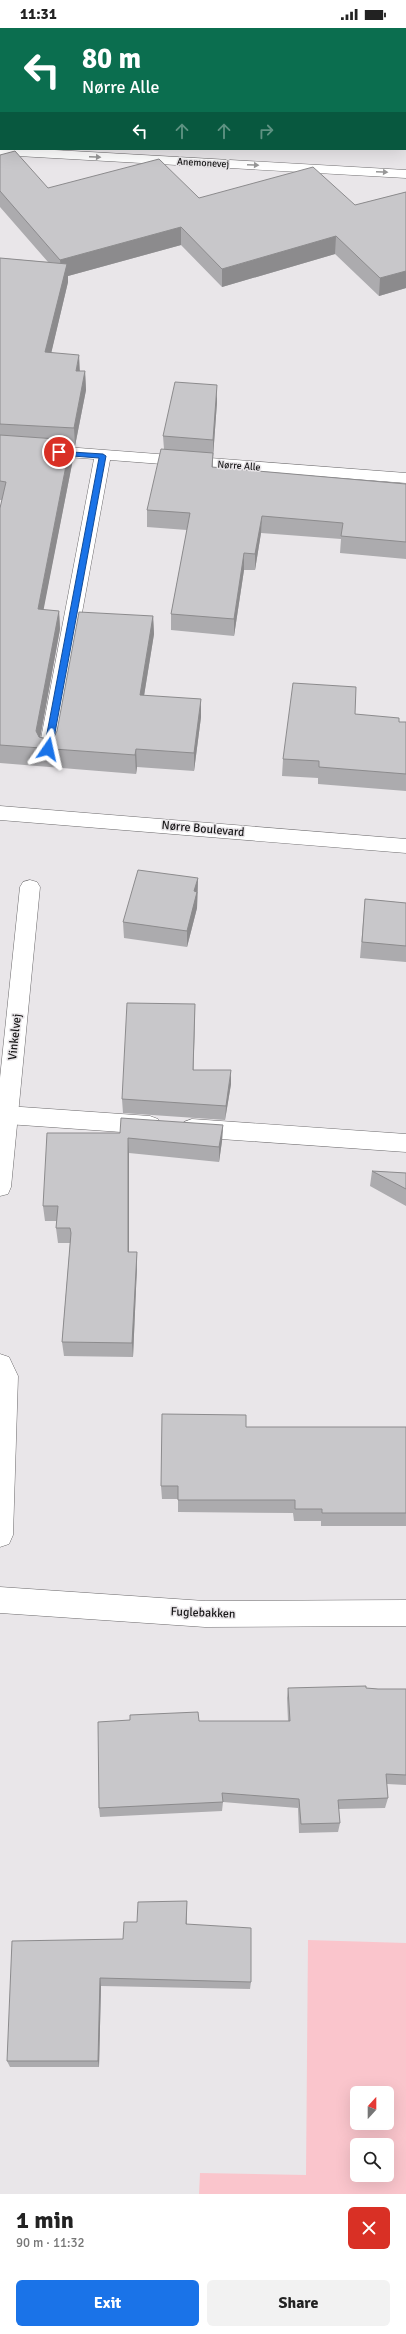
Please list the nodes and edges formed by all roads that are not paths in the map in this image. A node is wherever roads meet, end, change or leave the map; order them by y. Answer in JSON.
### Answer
{"nodes":[{"id":1,"x":0,"y":151,"type":"edge"},
{"id":2,"x":406,"y":174,"type":"edge"},
{"id":3,"x":0,"y":447,"type":"edge"},
{"id":4,"x":103,"y":456,"type":"junction"},
{"id":5,"x":406,"y":478,"type":"edge"},
{"id":6,"x":48,"y":749,"type":"edge"},
{"id":7,"x":0,"y":813,"type":"edge"},
{"id":8,"x":406,"y":846,"type":"edge"},
{"id":9,"x":30,"y":887,"type":"dead end"},
{"id":10,"x":5,"y":1091,"type":"edge"},
{"id":11,"x":7,"y":1115,"type":"junction"},
{"id":12,"x":406,"y":1143,"type":"edge"},
{"id":13,"x":0,"y":1187,"type":"edge"},
{"id":14,"x":0,"y":1365,"type":"edge"},
{"id":15,"x":0,"y":1535,"type":"edge"},
{"id":16,"x":0,"y":1600,"type":"edge"},
{"id":17,"x":406,"y":1613,"type":"edge"}],
"edges":[{"from":1,"to":2,"type":"street","name":"Anemonevej","one_way":true},
{"from":3,"to":4,"type":"street","name":"Nørre Alle"},
{"from":4,"to":5,"type":"street","name":"Nørre Alle"},
{"from":4,"to":6,"type":"street"},
{"from":7,"to":8,"type":"street","name":"Nørre Boulevard"},
{"from":9,"to":10,"type":"street","name":"Vinkelvej"},
{"from":10,"to":11,"type":"street","name":"Vinkelvej"},
{"from":11,"to":12,"type":"street"},
{"from":11,"to":13,"type":"street","name":"Vinkelvej"},
{"from":14,"to":15,"type":"street"},
{"from":16,"to":17,"type":"street","name":"Fuglebakken"}]}
